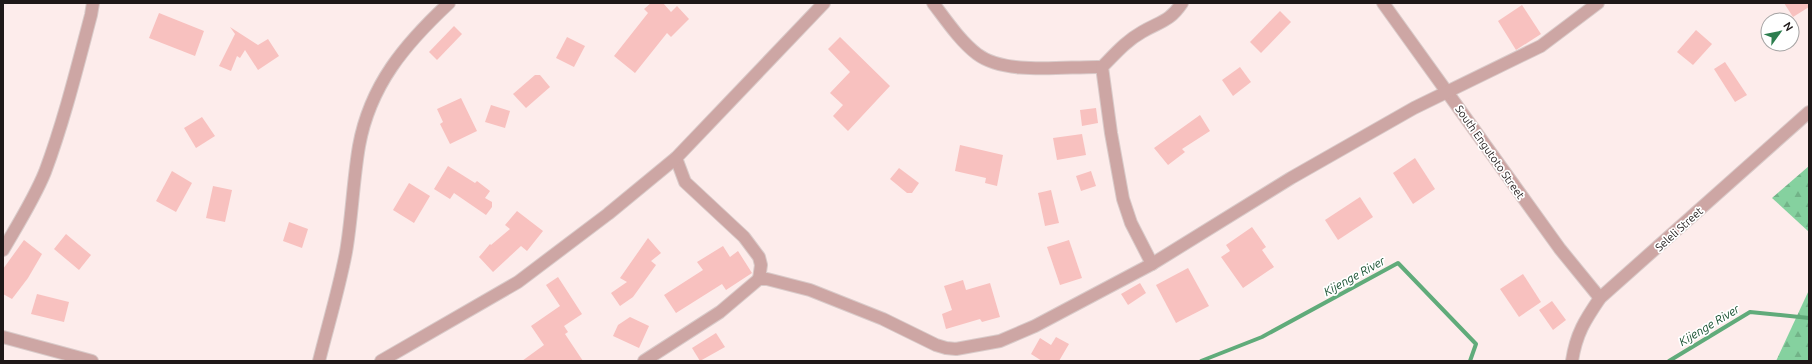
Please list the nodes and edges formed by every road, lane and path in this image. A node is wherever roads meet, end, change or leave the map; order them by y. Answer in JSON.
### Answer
{"nodes":[{"id":1,"x":93,"y":3,"type":"edge"},
{"id":2,"x":450,"y":3,"type":"edge"},
{"id":3,"x":824,"y":3,"type":"edge"},
{"id":4,"x":933,"y":3,"type":"edge"},
{"id":5,"x":1182,"y":3,"type":"edge"},
{"id":6,"x":1383,"y":3,"type":"edge"},
{"id":7,"x":1598,"y":3,"type":"edge"},
{"id":8,"x":1102,"y":67,"type":"junction"},
{"id":9,"x":1448,"y":92,"type":"junction"},
{"id":10,"x":1809,"y":112,"type":"edge"},
{"id":11,"x":676,"y":158,"type":"junction"},
{"id":12,"x":3,"y":250,"type":"edge"},
{"id":13,"x":1152,"y":264,"type":"junction"},
{"id":14,"x":759,"y":279,"type":"junction"},
{"id":15,"x":1600,"y":298,"type":"junction"},
{"id":16,"x":3,"y":337,"type":"edge"},
{"id":17,"x":92,"y":361,"type":"edge"},
{"id":18,"x":319,"y":361,"type":"edge"},
{"id":19,"x":381,"y":361,"type":"edge"},
{"id":20,"x":644,"y":361,"type":"edge"},
{"id":21,"x":1572,"y":361,"type":"edge"}],
"edges":[{"from":1,"to":12,"type":"street"},
{"from":2,"to":18,"type":"street"},
{"from":3,"to":11,"type":"street"},
{"from":4,"to":8,"type":"street"},
{"from":5,"to":8,"type":"street"},
{"from":6,"to":9,"type":"street","name":"South Engutoto Street"},
{"from":7,"to":9,"type":"street"},
{"from":8,"to":13,"type":"street"},
{"from":9,"to":13,"type":"street"},
{"from":9,"to":15,"type":"street","name":"South Engutoto Street"},
{"from":10,"to":15,"type":"street","name":"Seleli Street"},
{"from":11,"to":14,"type":"street"},
{"from":11,"to":19,"type":"street"},
{"from":13,"to":14,"type":"street"},
{"from":14,"to":20,"type":"street"},
{"from":15,"to":21,"type":"street","name":"Seleli Street"},
{"from":16,"to":17,"type":"street"}]}
